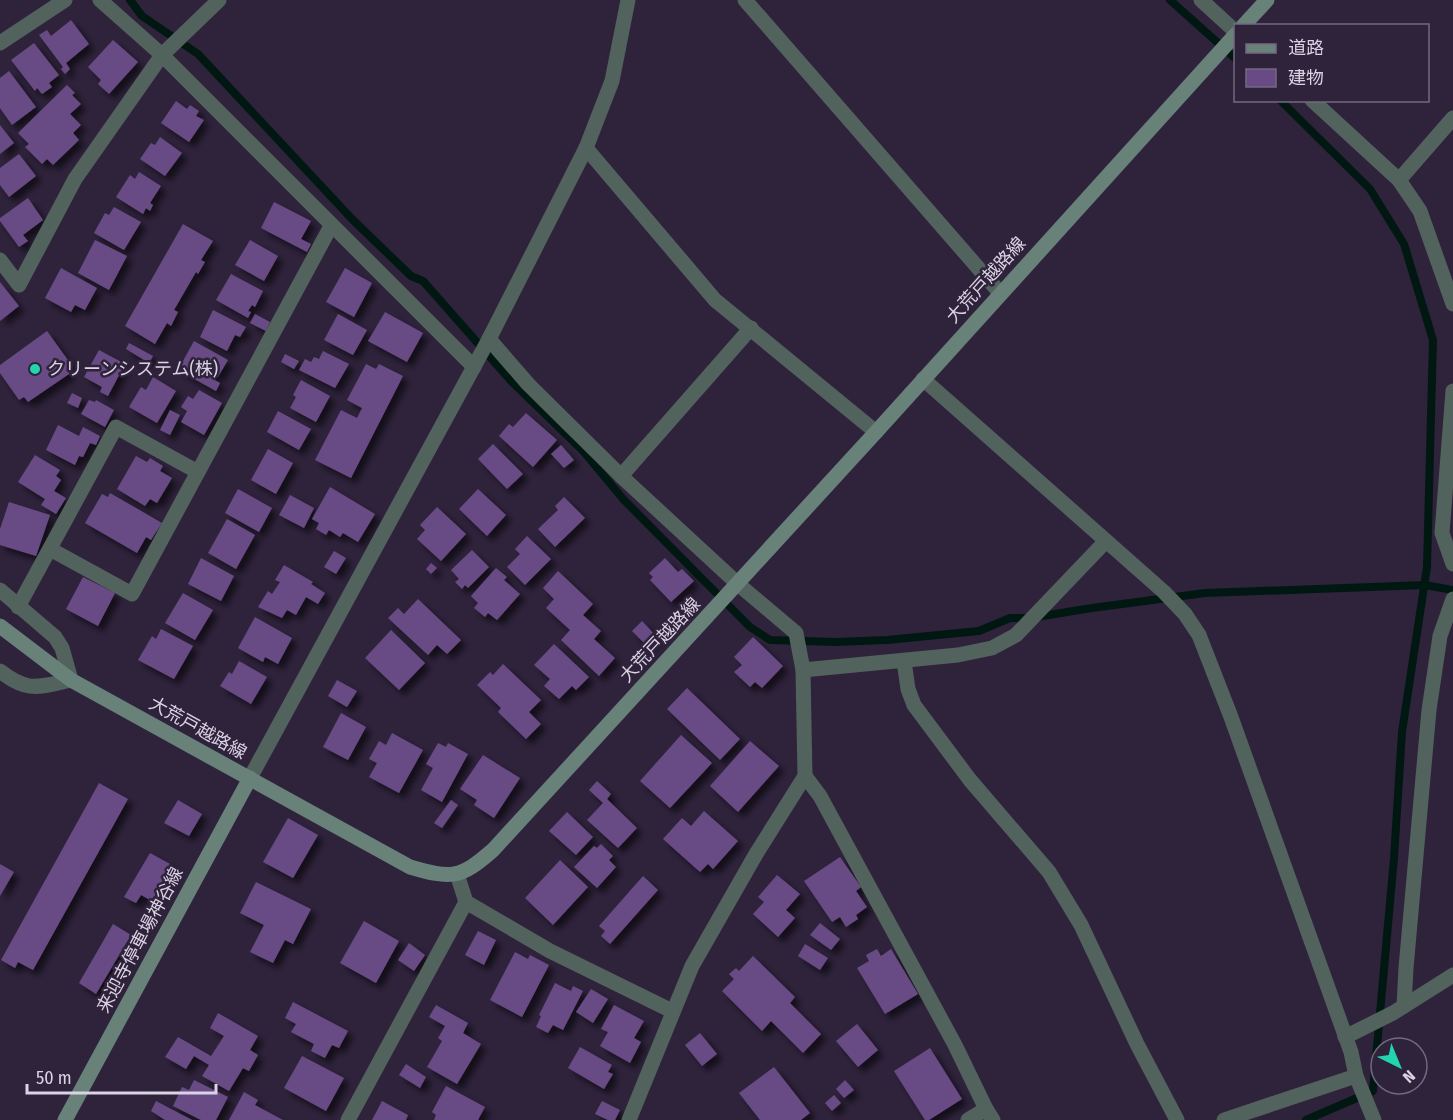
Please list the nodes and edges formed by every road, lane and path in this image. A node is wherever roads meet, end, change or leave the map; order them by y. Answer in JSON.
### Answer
{"nodes":[{"id":1,"x":65,"y":0,"type":"edge"},
{"id":2,"x":100,"y":0,"type":"edge"},
{"id":3,"x":219,"y":0,"type":"edge"},
{"id":4,"x":628,"y":0,"type":"edge"},
{"id":5,"x":745,"y":0,"type":"edge"},
{"id":6,"x":1201,"y":0,"type":"edge"},
{"id":7,"x":1267,"y":0,"type":"edge"},
{"id":8,"x":1245,"y":24,"type":"edge"},
{"id":9,"x":1234,"y":31,"type":"edge"},
{"id":10,"x":1234,"y":35,"type":"edge"},
{"id":11,"x":0,"y":43,"type":"edge"},
{"id":12,"x":162,"y":55,"type":"junction"},
{"id":13,"x":1314,"y":102,"type":"edge"},
{"id":14,"x":1453,"y":118,"type":"edge"},
{"id":15,"x":586,"y":148,"type":"junction"},
{"id":16,"x":1399,"y":180,"type":"junction"},
{"id":17,"x":331,"y":226,"type":"junction"},
{"id":18,"x":0,"y":260,"type":"edge"},
{"id":19,"x":1000,"y":293,"type":"junction"},
{"id":20,"x":1453,"y":304,"type":"edge"},
{"id":21,"x":751,"y":328,"type":"junction"},
{"id":22,"x":489,"y":339,"type":"junction"},
{"id":23,"x":474,"y":367,"type":"junction"},
{"id":24,"x":923,"y":379,"type":"junction"},
{"id":25,"x":1453,"y":391,"type":"edge"},
{"id":26,"x":876,"y":432,"type":"junction"},
{"id":27,"x":198,"y":472,"type":"junction"},
{"id":28,"x":621,"y":477,"type":"junction"},
{"id":29,"x":1105,"y":542,"type":"junction"},
{"id":30,"x":50,"y":549,"type":"junction"},
{"id":31,"x":1453,"y":564,"type":"edge"},
{"id":32,"x":738,"y":584,"type":"junction"},
{"id":33,"x":0,"y":590,"type":"edge"},
{"id":34,"x":1453,"y":600,"type":"edge"},
{"id":35,"x":18,"y":607,"type":"junction"},
{"id":36,"x":0,"y":626,"type":"edge"},
{"id":37,"x":904,"y":661,"type":"junction"},
{"id":38,"x":803,"y":670,"type":"junction"},
{"id":39,"x":0,"y":671,"type":"edge"},
{"id":40,"x":71,"y":680,"type":"junction"},
{"id":41,"x":805,"y":776,"type":"junction"},
{"id":42,"x":250,"y":778,"type":"junction"},
{"id":43,"x":457,"y":874,"type":"junction"},
{"id":44,"x":466,"y":902,"type":"junction"},
{"id":45,"x":1453,"y":975,"type":"edge"},
{"id":46,"x":1404,"y":1006,"type":"junction"},
{"id":47,"x":672,"y":1011,"type":"junction"},
{"id":48,"x":1346,"y":1037,"type":"junction"},
{"id":49,"x":1356,"y":1076,"type":"junction"},
{"id":50,"x":989,"y":1114,"type":"edge"},
{"id":51,"x":65,"y":1120,"type":"edge"},
{"id":52,"x":348,"y":1120,"type":"edge"},
{"id":53,"x":629,"y":1120,"type":"edge"},
{"id":54,"x":968,"y":1120,"type":"edge"},
{"id":55,"x":1177,"y":1120,"type":"edge"},
{"id":56,"x":1224,"y":1120,"type":"edge"},
{"id":57,"x":1374,"y":1120,"type":"edge"}],
"edges":[{"from":1,"to":11,"type":"street"},
{"from":2,"to":12,"type":"street"},
{"from":3,"to":12,"type":"street"},
{"from":4,"to":15,"type":"street"},
{"from":5,"to":19,"type":"street"},
{"from":6,"to":9,"type":"street"},
{"from":7,"to":8,"type":"main road"},
{"from":10,"to":19,"type":"main road","name":"大荒戸越路線"},
{"from":12,"to":17,"type":"street"},
{"from":12,"to":18,"type":"street"},
{"from":13,"to":16,"type":"street"},
{"from":14,"to":16,"type":"street"},
{"from":15,"to":21,"type":"street"},
{"from":15,"to":22,"type":"street"},
{"from":16,"to":20,"type":"street"},
{"from":17,"to":23,"type":"street"},
{"from":17,"to":27,"type":"street"},
{"from":19,"to":24,"type":"main road","name":"大荒戸越路線"},
{"from":21,"to":26,"type":"street"},
{"from":21,"to":28,"type":"street"},
{"from":22,"to":23,"type":"street"},
{"from":22,"to":28,"type":"street"},
{"from":23,"to":42,"type":"street"},
{"from":24,"to":26,"type":"main road","name":"大荒戸越路線"},
{"from":24,"to":29,"type":"street"},
{"from":25,"to":31,"type":"street"},
{"from":26,"to":32,"type":"main road","name":"大荒戸越路線"},
{"from":27,"to":30,"type":"street"},
{"from":27,"to":30,"type":"street"},
{"from":28,"to":32,"type":"street"},
{"from":29,"to":37,"type":"street"},
{"from":29,"to":48,"type":"street"},
{"from":30,"to":35,"type":"street"},
{"from":32,"to":38,"type":"street"},
{"from":32,"to":43,"type":"main road","name":"大荒戸越路線"},
{"from":33,"to":35,"type":"street"},
{"from":34,"to":46,"type":"street"},
{"from":35,"to":40,"type":"street"},
{"from":36,"to":40,"type":"main road","name":"大荒戸越路線"},
{"from":37,"to":38,"type":"street"},
{"from":37,"to":55,"type":"street"},
{"from":38,"to":41,"type":"street"},
{"from":39,"to":40,"type":"street"},
{"from":40,"to":42,"type":"main road","name":"大荒戸越路線"},
{"from":41,"to":47,"type":"street"},
{"from":41,"to":50,"type":"street"},
{"from":42,"to":43,"type":"main road","name":"大荒戸越路線"},
{"from":42,"to":51,"type":"main road","name":"来迎寺停車場神谷線"},
{"from":43,"to":44,"type":"street"},
{"from":44,"to":47,"type":"street"},
{"from":44,"to":52,"type":"street"},
{"from":45,"to":46,"type":"street"},
{"from":46,"to":48,"type":"street"},
{"from":47,"to":53,"type":"street"},
{"from":48,"to":49,"type":"street"},
{"from":49,"to":56,"type":"street"},
{"from":49,"to":57,"type":"street"},
{"from":50,"to":54,"type":"street"}]}
